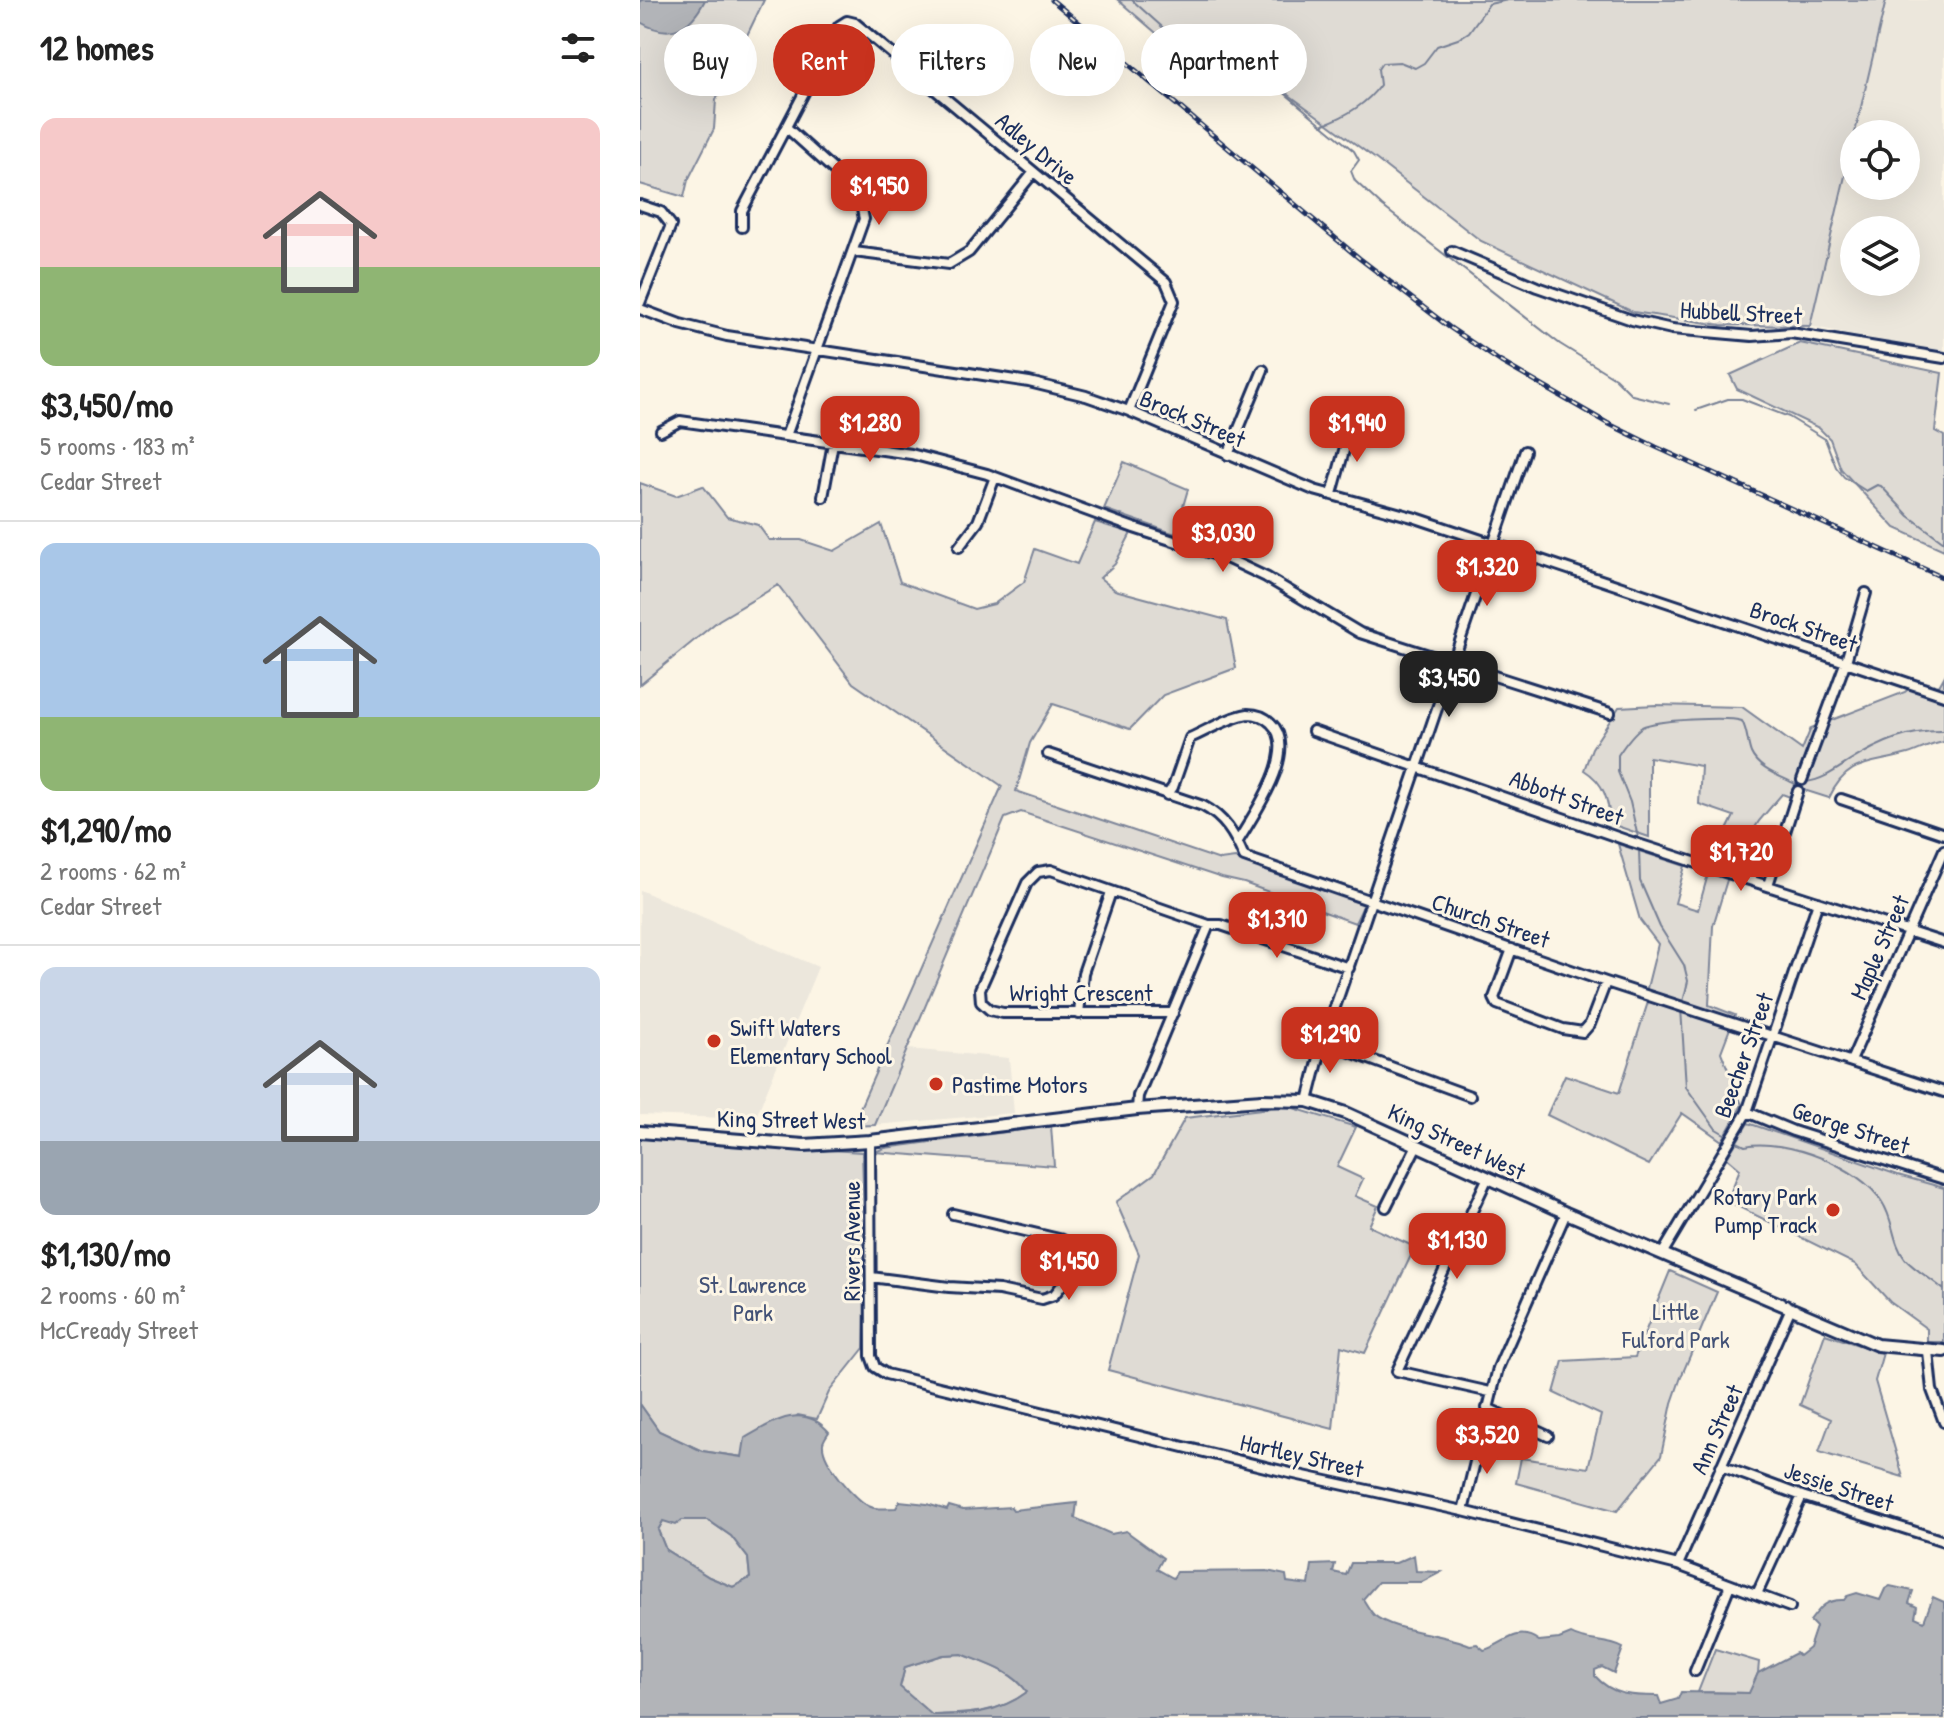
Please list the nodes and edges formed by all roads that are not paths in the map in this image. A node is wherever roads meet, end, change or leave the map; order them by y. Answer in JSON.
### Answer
{"nodes":[{"id":1,"x":786,"y":127,"type":"junction"},
{"id":2,"x":1034,"y":172,"type":"junction"},
{"id":3,"x":640,"y":205,"type":"edge"},
{"id":4,"x":742,"y":227,"type":"dead end"},
{"id":5,"x":1452,"y":251,"type":"dead end"},
{"id":6,"x":854,"y":252,"type":"junction"},
{"id":7,"x":640,"y":306,"type":"edge"},
{"id":8,"x":818,"y":349,"type":"junction"},
{"id":9,"x":1944,"y":358,"type":"edge"},
{"id":10,"x":1263,"y":370,"type":"dead end"},
{"id":11,"x":1129,"y":411,"type":"junction"},
{"id":12,"x":1351,"y":425,"type":"dead end"},
{"id":13,"x":661,"y":431,"type":"dead end"},
{"id":14,"x":786,"y":436,"type":"junction"},
{"id":15,"x":833,"y":443,"type":"junction"},
{"id":16,"x":1525,"y":451,"type":"dead end"},
{"id":17,"x":1228,"y":455,"type":"junction"},
{"id":18,"x":995,"y":477,"type":"junction"},
{"id":19,"x":1332,"y":494,"type":"junction"},
{"id":20,"x":823,"y":497,"type":"dead end"},
{"id":21,"x":1492,"y":543,"type":"junction"},
{"id":22,"x":959,"y":547,"type":"dead end"},
{"id":23,"x":1866,"y":593,"type":"dead end"},
{"id":24,"x":1846,"y":661,"type":"junction"},
{"id":25,"x":1451,"y":662,"type":"junction"},
{"id":26,"x":1944,"y":695,"type":"edge"},
{"id":27,"x":1610,"y":713,"type":"dead end"},
{"id":28,"x":1313,"y":731,"type":"dead end"},
{"id":29,"x":1048,"y":754,"type":"dead end"},
{"id":30,"x":1416,"y":766,"type":"junction"},
{"id":31,"x":1802,"y":780,"type":"dead end"},
{"id":32,"x":1798,"y":791,"type":"dead end"},
{"id":33,"x":1167,"y":795,"type":"junction"},
{"id":34,"x":1841,"y":799,"type":"dead end"},
{"id":35,"x":1944,"y":834,"type":"edge"},
{"id":36,"x":1238,"y":841,"type":"junction"},
{"id":37,"x":1944,"y":850,"type":"edge"},
{"id":38,"x":1768,"y":885,"type":"junction"},
{"id":39,"x":1111,"y":892,"type":"junction"},
{"id":40,"x":1372,"y":900,"type":"junction"},
{"id":41,"x":1818,"y":902,"type":"junction"},
{"id":42,"x":1209,"y":925,"type":"junction"},
{"id":43,"x":1908,"y":932,"type":"junction"},
{"id":44,"x":1944,"y":943,"type":"edge"},
{"id":45,"x":1512,"y":949,"type":"junction"},
{"id":46,"x":1349,"y":968,"type":"junction"},
{"id":47,"x":1606,"y":982,"type":"junction"},
{"id":48,"x":1173,"y":1013,"type":"junction"},
{"id":49,"x":1079,"y":1014,"type":"junction"},
{"id":50,"x":1774,"y":1035,"type":"junction"},
{"id":51,"x":1323,"y":1042,"type":"junction"},
{"id":52,"x":1851,"y":1061,"type":"junction"},
{"id":53,"x":1944,"y":1092,"type":"edge"},
{"id":54,"x":1470,"y":1096,"type":"dead end"},
{"id":55,"x":1308,"y":1101,"type":"junction"},
{"id":56,"x":1137,"y":1109,"type":"junction"},
{"id":57,"x":1747,"y":1112,"type":"junction"},
{"id":58,"x":640,"y":1132,"type":"edge"},
{"id":59,"x":870,"y":1141,"type":"junction"},
{"id":60,"x":1417,"y":1145,"type":"junction"},
{"id":61,"x":1488,"y":1177,"type":"junction"},
{"id":62,"x":1944,"y":1179,"type":"edge"},
{"id":63,"x":1386,"y":1207,"type":"dead end"},
{"id":64,"x":1566,"y":1213,"type":"junction"},
{"id":65,"x":953,"y":1214,"type":"dead end"},
{"id":66,"x":1662,"y":1254,"type":"junction"},
{"id":67,"x":871,"y":1277,"type":"junction"},
{"id":68,"x":1790,"y":1310,"type":"junction"},
{"id":69,"x":871,"y":1341,"type":"joint"},
{"id":70,"x":1928,"y":1351,"type":"junction"},
{"id":71,"x":1944,"y":1351,"type":"edge"},
{"id":72,"x":1490,"y":1392,"type":"junction"},
{"id":73,"x":1487,"y":1408,"type":"junction"},
{"id":74,"x":1944,"y":1422,"type":"edge"},
{"id":75,"x":1548,"y":1436,"type":"dead end"},
{"id":76,"x":1721,"y":1466,"type":"junction"},
{"id":77,"x":1802,"y":1496,"type":"junction"},
{"id":78,"x":1463,"y":1511,"type":"junction"},
{"id":79,"x":1944,"y":1541,"type":"edge"},
{"id":80,"x":1678,"y":1565,"type":"junction"},
{"id":81,"x":1730,"y":1585,"type":"junction"},
{"id":82,"x":1757,"y":1594,"type":"junction"},
{"id":83,"x":1790,"y":1607,"type":"dead end"},
{"id":84,"x":1695,"y":1671,"type":"dead end"}],
"edges":[{"from":1,"to":2,"type":"street","name":"Adley Drive"},
{"from":1,"to":4,"type":"street"},
{"from":1,"to":6,"type":"street"},
{"from":2,"to":6,"type":"street"},
{"from":2,"to":11,"type":"street","name":"Adley Drive"},
{"from":3,"to":7,"type":"street"},
{"from":5,"to":9,"type":"street","name":"Hubbell Street"},
{"from":6,"to":8,"type":"street"},
{"from":7,"to":8,"type":"street","name":"Brock Street"},
{"from":8,"to":11,"type":"street","name":"Brock Street"},
{"from":8,"to":14,"type":"street"},
{"from":10,"to":17,"type":"street"},
{"from":11,"to":17,"type":"street","name":"Brock Street"},
{"from":12,"to":19,"type":"street"},
{"from":13,"to":14,"type":"street"},
{"from":14,"to":15,"type":"street"},
{"from":15,"to":18,"type":"street"},
{"from":15,"to":20,"type":"street"},
{"from":16,"to":21,"type":"street"},
{"from":17,"to":19,"type":"street","name":"Brock Street"},
{"from":18,"to":22,"type":"street"},
{"from":18,"to":25,"type":"street"},
{"from":19,"to":21,"type":"street","name":"Brock Street"},
{"from":21,"to":24,"type":"street","name":"Brock Street"},
{"from":21,"to":25,"type":"street"},
{"from":23,"to":24,"type":"street"},
{"from":24,"to":26,"type":"street","name":"Brock Street"},
{"from":24,"to":31,"type":"street"},
{"from":25,"to":27,"type":"street"},
{"from":25,"to":30,"type":"street"},
{"from":28,"to":30,"type":"street","name":"Abbott Street"},
{"from":29,"to":33,"type":"street","name":"Church Street"},
{"from":30,"to":38,"type":"street","name":"Abbott Street"},
{"from":30,"to":40,"type":"street"},
{"from":32,"to":38,"type":"street"},
{"from":33,"to":36,"type":"street","name":"Church Street"},
{"from":33,"to":36,"type":"street"},
{"from":34,"to":35,"type":"street"},
{"from":36,"to":40,"type":"street","name":"Church Street"},
{"from":37,"to":43,"type":"street","name":"Maple Street"},
{"from":38,"to":41,"type":"street","name":"Abbott Street"},
{"from":39,"to":42,"type":"street","name":"Wright Crescent"},
{"from":39,"to":49,"type":"street"},
{"from":39,"to":49,"type":"street","name":"Wright Crescent"},
{"from":40,"to":45,"type":"street","name":"Church Street"},
{"from":40,"to":46,"type":"street"},
{"from":41,"to":43,"type":"street","name":"Abbott Street"},
{"from":41,"to":50,"type":"street","name":"Beecher Street"},
{"from":42,"to":46,"type":"street","name":"Wright Crescent"},
{"from":42,"to":48,"type":"street"},
{"from":43,"to":44,"type":"street","name":"Abbott Street"},
{"from":43,"to":52,"type":"street","name":"Maple Street"},
{"from":45,"to":47,"type":"street","name":"Church Street"},
{"from":45,"to":47,"type":"street"},
{"from":46,"to":51,"type":"street"},
{"from":47,"to":50,"type":"street","name":"Church Street"},
{"from":48,"to":49,"type":"street","name":"Wright Crescent"},
{"from":48,"to":56,"type":"street"},
{"from":50,"to":52,"type":"street","name":"Church Street"},
{"from":50,"to":57,"type":"street","name":"Beecher Street"},
{"from":51,"to":54,"type":"street"},
{"from":51,"to":55,"type":"street"},
{"from":52,"to":53,"type":"street","name":"Church Street"},
{"from":55,"to":56,"type":"main road","name":"King Street West"},
{"from":55,"to":60,"type":"main road","name":"King Street West"},
{"from":56,"to":59,"type":"main road","name":"King Street West"},
{"from":57,"to":62,"type":"street","name":"George Street"},
{"from":57,"to":66,"type":"street","name":"Beecher Street"},
{"from":58,"to":59,"type":"main road","name":"King Street West"},
{"from":59,"to":67,"type":"street","name":"Rivers Avenue"},
{"from":60,"to":61,"type":"main road","name":"King Street West"},
{"from":60,"to":63,"type":"street"},
{"from":61,"to":64,"type":"main road","name":"King Street West"},
{"from":61,"to":72,"type":"street"},
{"from":64,"to":66,"type":"main road","name":"King Street West"},
{"from":64,"to":72,"type":"street"},
{"from":65,"to":67,"type":"street"},
{"from":66,"to":68,"type":"main road","name":"King Street West"},
{"from":67,"to":69,"type":"street","name":"Rivers Avenue"},
{"from":68,"to":70,"type":"main road","name":"King Street West"},
{"from":68,"to":76,"type":"street","name":"Ann Street"},
{"from":69,"to":78,"type":"street","name":"Hartley Street"},
{"from":70,"to":71,"type":"main road","name":"King Street West"},
{"from":70,"to":74,"type":"street"},
{"from":72,"to":73,"type":"street"},
{"from":73,"to":75,"type":"street"},
{"from":73,"to":78,"type":"street"},
{"from":76,"to":77,"type":"street","name":"Jessie Street"},
{"from":76,"to":80,"type":"street","name":"Ann Street"},
{"from":77,"to":79,"type":"street","name":"Jessie Street"},
{"from":77,"to":82,"type":"street"},
{"from":78,"to":80,"type":"street","name":"Hartley Street"},
{"from":80,"to":81,"type":"street","name":"Hartley Street"},
{"from":81,"to":82,"type":"street","name":"Hartley Street"},
{"from":81,"to":84,"type":"street"},
{"from":82,"to":83,"type":"street","name":"Hartley Street"}]}
